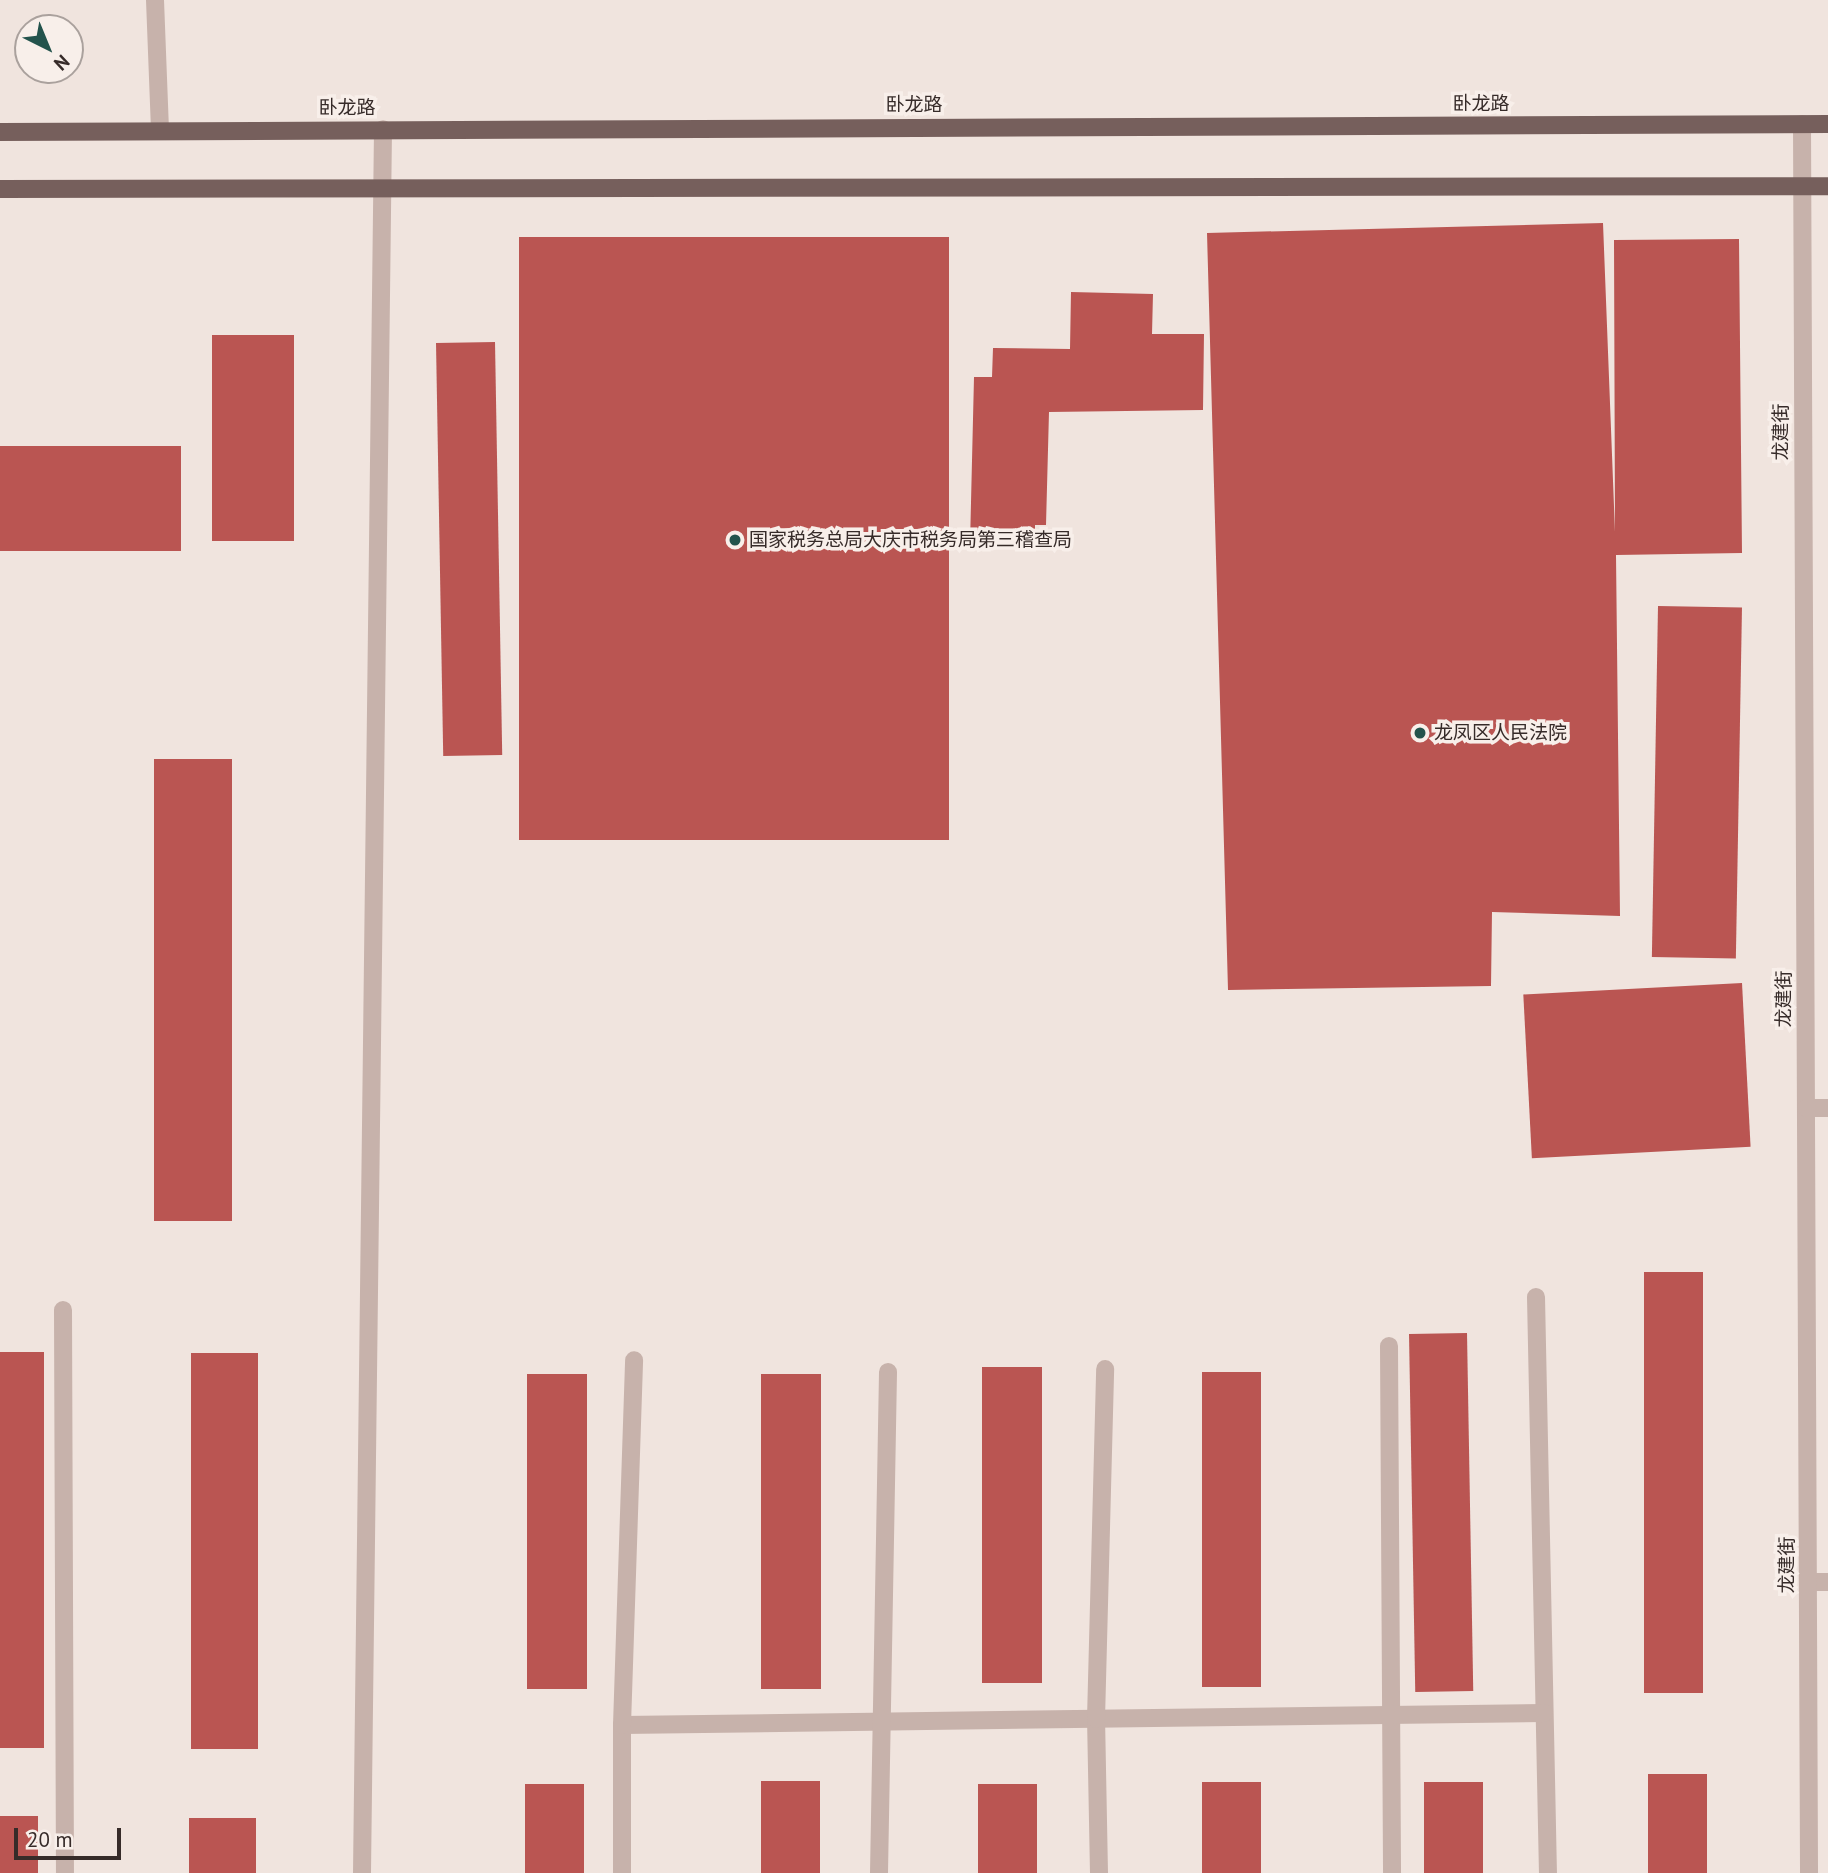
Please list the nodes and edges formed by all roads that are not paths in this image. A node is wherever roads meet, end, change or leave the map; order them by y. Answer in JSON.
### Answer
{"nodes":[{"id":1,"x":155,"y":0,"type":"edge"},
{"id":2,"x":1802,"y":124,"type":"junction"},
{"id":3,"x":1828,"y":124,"type":"edge"},
{"id":4,"x":383,"y":129,"type":"junction"},
{"id":5,"x":160,"y":131,"type":"junction"},
{"id":6,"x":0,"y":132,"type":"edge"},
{"id":7,"x":1800,"y":186,"type":"junction"},
{"id":8,"x":1828,"y":186,"type":"edge"},
{"id":9,"x":381,"y":188,"type":"junction"},
{"id":10,"x":0,"y":189,"type":"edge"},
{"id":11,"x":1806,"y":1108,"type":"junction"},
{"id":12,"x":1828,"y":1108,"type":"edge"},
{"id":13,"x":1536,"y":1297,"type":"dead end"},
{"id":14,"x":63,"y":1310,"type":"dead end"},
{"id":15,"x":1389,"y":1346,"type":"dead end"},
{"id":16,"x":634,"y":1360,"type":"dead end"},
{"id":17,"x":1105,"y":1369,"type":"dead end"},
{"id":18,"x":888,"y":1372,"type":"dead end"},
{"id":19,"x":1828,"y":1582,"type":"edge"},
{"id":20,"x":1808,"y":1583,"type":"junction"},
{"id":21,"x":1544,"y":1713,"type":"junction"},
{"id":22,"x":1391,"y":1715,"type":"junction"},
{"id":23,"x":1096,"y":1719,"type":"junction"},
{"id":24,"x":882,"y":1721,"type":"junction"},
{"id":25,"x":622,"y":1725,"type":"junction"},
{"id":26,"x":65,"y":1873,"type":"edge"},
{"id":27,"x":362,"y":1873,"type":"edge"},
{"id":28,"x":622,"y":1873,"type":"edge"},
{"id":29,"x":879,"y":1873,"type":"edge"},
{"id":30,"x":1099,"y":1873,"type":"edge"},
{"id":31,"x":1392,"y":1873,"type":"edge"},
{"id":32,"x":1548,"y":1873,"type":"edge"},
{"id":33,"x":1809,"y":1873,"type":"edge"}],
"edges":[{"from":1,"to":5,"type":"street"},
{"from":2,"to":3,"type":"main road","name":"卧龙路"},
{"from":2,"to":4,"type":"main road","name":"卧龙路"},
{"from":2,"to":7,"type":"street","name":"龙建街"},
{"from":4,"to":5,"type":"main road","name":"卧龙路"},
{"from":4,"to":9,"type":"street"},
{"from":5,"to":6,"type":"main road","name":"卧龙路"},
{"from":7,"to":8,"type":"main road"},
{"from":7,"to":9,"type":"main road"},
{"from":7,"to":11,"type":"street","name":"龙建街"},
{"from":9,"to":10,"type":"main road"},
{"from":9,"to":27,"type":"street"},
{"from":11,"to":12,"type":"street"},
{"from":11,"to":20,"type":"street","name":"龙建街"},
{"from":13,"to":21,"type":"street"},
{"from":14,"to":26,"type":"street"},
{"from":15,"to":22,"type":"street"},
{"from":16,"to":25,"type":"street"},
{"from":17,"to":23,"type":"street"},
{"from":18,"to":24,"type":"street"},
{"from":19,"to":20,"type":"street"},
{"from":20,"to":33,"type":"street","name":"龙建街"},
{"from":21,"to":22,"type":"street"},
{"from":21,"to":32,"type":"street"},
{"from":22,"to":23,"type":"street"},
{"from":22,"to":31,"type":"street"},
{"from":23,"to":24,"type":"street"},
{"from":23,"to":30,"type":"street"},
{"from":24,"to":25,"type":"street"},
{"from":24,"to":29,"type":"street"},
{"from":25,"to":28,"type":"street"}]}
